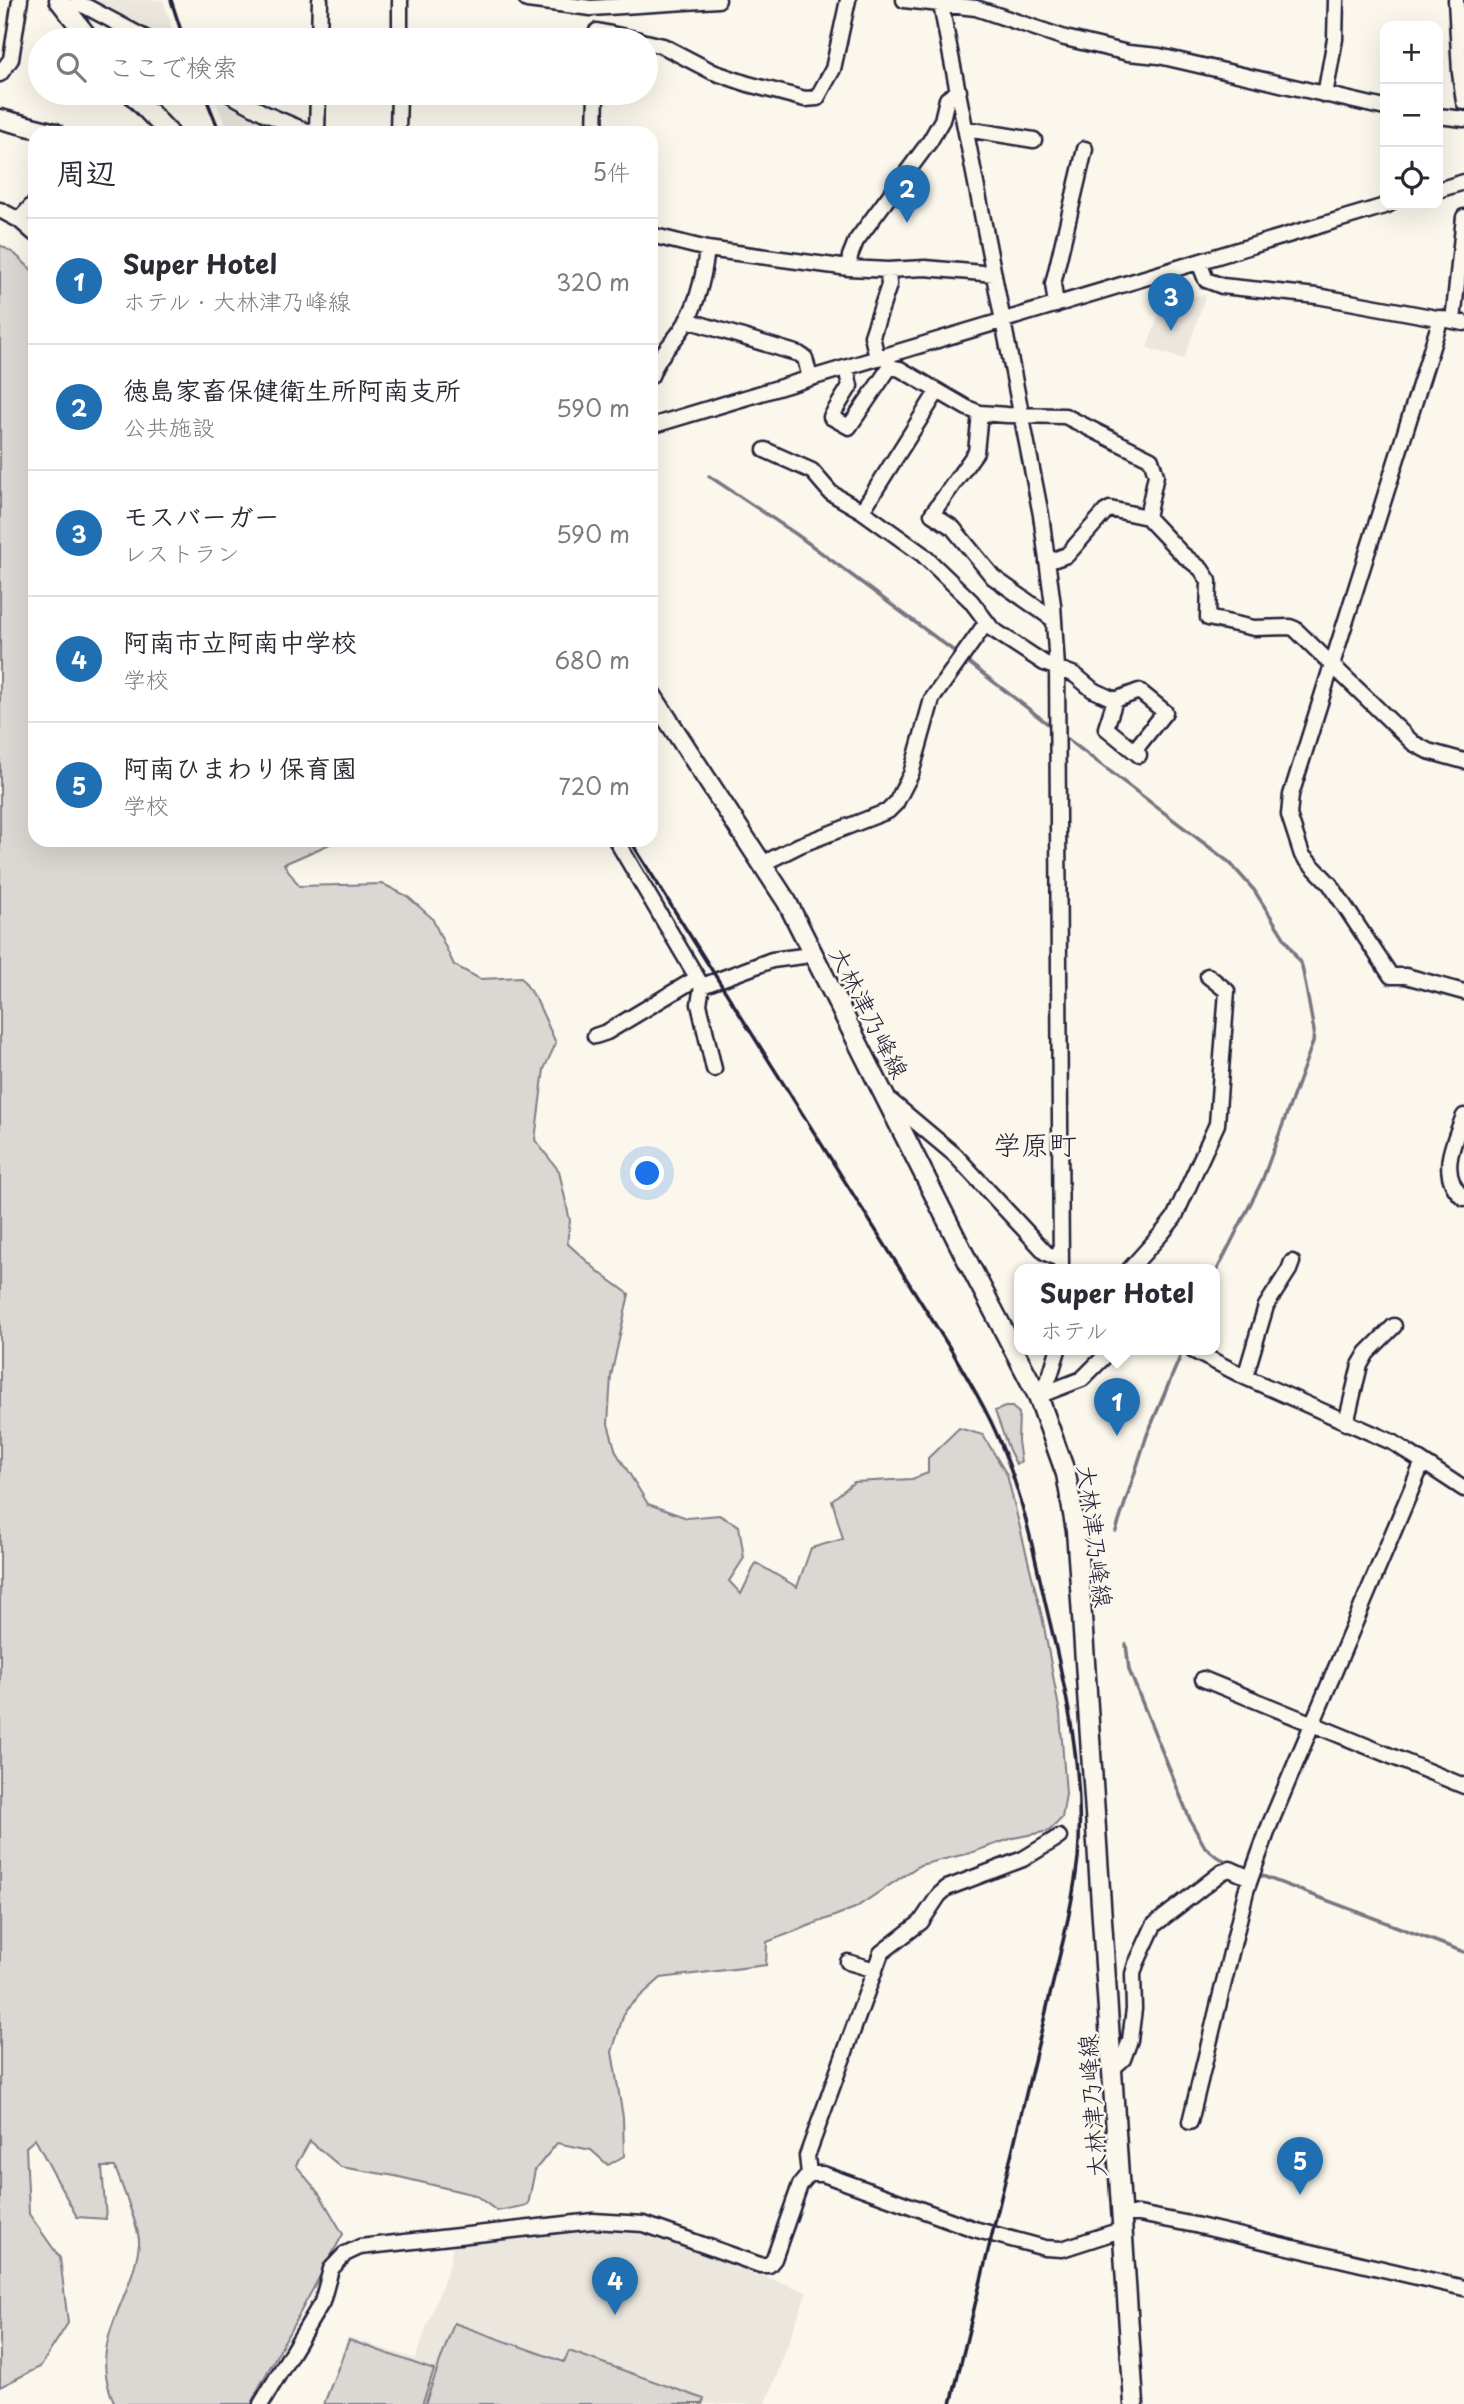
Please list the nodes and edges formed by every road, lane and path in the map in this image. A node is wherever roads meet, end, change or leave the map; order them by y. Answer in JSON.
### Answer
{"nodes":[{"id":1,"x":20,"y":0,"type":"edge"},
{"id":2,"x":320,"y":0,"type":"edge"},
{"id":3,"x":400,"y":0,"type":"edge"},
{"id":4,"x":527,"y":0,"type":"edge"},
{"id":5,"x":718,"y":0,"type":"edge"},
{"id":6,"x":848,"y":0,"type":"edge"},
{"id":7,"x":904,"y":0,"type":"edge"},
{"id":8,"x":1336,"y":0,"type":"edge"},
{"id":9,"x":1456,"y":0,"type":"edge"},
{"id":10,"x":941,"y":2,"type":"edge"},
{"id":11,"x":977,"y":4,"type":"edge"},
{"id":12,"x":62,"y":5,"type":"edge"},
{"id":13,"x":593,"y":5,"type":"edge"},
{"id":14,"x":80,"y":28,"type":"edge"},
{"id":15,"x":126,"y":28,"type":"edge"},
{"id":16,"x":319,"y":28,"type":"edge"},
{"id":17,"x":400,"y":28,"type":"edge"},
{"id":18,"x":596,"y":28,"type":"edge"},
{"id":19,"x":658,"y":45,"type":"edge"},
{"id":20,"x":0,"y":75,"type":"edge"},
{"id":21,"x":959,"y":91,"type":"junction"},
{"id":22,"x":1325,"y":96,"type":"junction"},
{"id":23,"x":1464,"y":102,"type":"edge"},
{"id":24,"x":142,"y":105,"type":"edge"},
{"id":25,"x":249,"y":105,"type":"edge"},
{"id":26,"x":318,"y":105,"type":"edge"},
{"id":27,"x":399,"y":105,"type":"edge"},
{"id":28,"x":596,"y":105,"type":"edge"},
{"id":29,"x":1380,"y":107,"type":"edge"},
{"id":30,"x":1443,"y":117,"type":"edge"},
{"id":31,"x":0,"y":119,"type":"edge"},
{"id":32,"x":1464,"y":119,"type":"edge"},
{"id":33,"x":28,"y":126,"type":"edge"},
{"id":34,"x":162,"y":126,"type":"edge"},
{"id":35,"x":294,"y":126,"type":"edge"},
{"id":36,"x":317,"y":126,"type":"edge"},
{"id":37,"x":398,"y":126,"type":"edge"},
{"id":38,"x":596,"y":126,"type":"edge"},
{"id":39,"x":966,"y":129,"type":"junction"},
{"id":40,"x":1034,"y":140,"type":"dead end"},
{"id":41,"x":1085,"y":149,"type":"dead end"},
{"id":42,"x":1463,"y":186,"type":"edge"},
{"id":43,"x":1443,"y":189,"type":"edge"},
{"id":44,"x":1380,"y":207,"type":"edge"},
{"id":45,"x":0,"y":210,"type":"edge"},
{"id":46,"x":28,"y":210,"type":"edge"},
{"id":47,"x":1464,"y":217,"type":"edge"},
{"id":48,"x":19,"y":220,"type":"junction"},
{"id":49,"x":28,"y":228,"type":"edge"},
{"id":50,"x":658,"y":237,"type":"edge"},
{"id":51,"x":707,"y":249,"type":"junction"},
{"id":52,"x":1199,"y":262,"type":"junction"},
{"id":53,"x":849,"y":268,"type":"junction"},
{"id":54,"x":888,"y":270,"type":"junction"},
{"id":55,"x":994,"y":274,"type":"junction"},
{"id":56,"x":1056,"y":305,"type":"junction"},
{"id":57,"x":687,"y":320,"type":"junction"},
{"id":58,"x":1004,"y":321,"type":"junction"},
{"id":59,"x":1452,"y":321,"type":"edge"},
{"id":60,"x":658,"y":358,"type":"edge"},
{"id":61,"x":884,"y":360,"type":"junction"},
{"id":62,"x":846,"y":368,"type":"junction"},
{"id":63,"x":810,"y":378,"type":"junction"},
{"id":64,"x":937,"y":392,"type":"junction"},
{"id":65,"x":980,"y":413,"type":"junction"},
{"id":66,"x":1022,"y":415,"type":"junction"},
{"id":67,"x":658,"y":424,"type":"edge"},
{"id":68,"x":765,"y":450,"type":"dead end"},
{"id":69,"x":862,"y":511,"type":"junction"},
{"id":70,"x":1147,"y":517,"type":"junction"},
{"id":71,"x":1048,"y":562,"type":"junction"},
{"id":72,"x":1054,"y":620,"type":"junction"},
{"id":73,"x":986,"y":623,"type":"junction"},
{"id":74,"x":1330,"y":663,"type":"junction"},
{"id":75,"x":1057,"y":668,"type":"junction"},
{"id":76,"x":1115,"y":699,"type":"junction"},
{"id":77,"x":658,"y":705,"type":"edge"},
{"id":78,"x":1464,"y":761,"type":"edge"},
{"id":79,"x":619,"y":847,"type":"edge"},
{"id":80,"x":762,"y":864,"type":"junction"},
{"id":81,"x":812,"y":952,"type":"junction"},
{"id":82,"x":1208,"y":976,"type":"dead end"},
{"id":83,"x":700,"y":982,"type":"junction"},
{"id":84,"x":1464,"y":992,"type":"edge"},
{"id":85,"x":595,"y":1036,"type":"dead end"},
{"id":86,"x":714,"y":1069,"type":"dead end"},
{"id":87,"x":885,"y":1096,"type":"junction"},
{"id":88,"x":1464,"y":1116,"type":"edge"},
{"id":89,"x":1464,"y":1198,"type":"edge"},
{"id":90,"x":1292,"y":1262,"type":"dead end"},
{"id":91,"x":1060,"y":1264,"type":"edge"},
{"id":92,"x":1061,"y":1264,"type":"edge"},
{"id":93,"x":1135,"y":1264,"type":"edge"},
{"id":94,"x":1394,"y":1326,"type":"dead end"},
{"id":95,"x":1014,"y":1349,"type":"edge"},
{"id":96,"x":1017,"y":1355,"type":"edge"},
{"id":97,"x":1057,"y":1355,"type":"edge"},
{"id":98,"x":1106,"y":1355,"type":"edge"},
{"id":99,"x":1202,"y":1355,"type":"edge"},
{"id":100,"x":1245,"y":1377,"type":"junction"},
{"id":101,"x":1038,"y":1396,"type":"junction"},
{"id":102,"x":1346,"y":1423,"type":"junction"},
{"id":103,"x":1422,"y":1464,"type":"junction"},
{"id":104,"x":1464,"y":1489,"type":"edge"},
{"id":105,"x":1203,"y":1679,"type":"dead end"},
{"id":106,"x":1314,"y":1724,"type":"junction"},
{"id":107,"x":1464,"y":1786,"type":"edge"},
{"id":108,"x":1059,"y":1836,"type":"dead end"},
{"id":109,"x":1252,"y":1874,"type":"junction"},
{"id":110,"x":848,"y":1962,"type":"dead end"},
{"id":111,"x":874,"y":1970,"type":"junction"},
{"id":112,"x":1113,"y":2068,"type":"junction"},
{"id":113,"x":1190,"y":2122,"type":"dead end"},
{"id":114,"x":809,"y":2174,"type":"junction"},
{"id":115,"x":1123,"y":2221,"type":"junction"},
{"id":116,"x":1464,"y":2288,"type":"edge"},
{"id":117,"x":261,"y":2404,"type":"edge"},
{"id":118,"x":1134,"y":2404,"type":"edge"}],
"edges":[{"from":1,"to":20,"type":"street"},
{"from":2,"to":16,"type":"street"},
{"from":3,"to":17,"type":"street"},
{"from":4,"to":13,"type":"street"},
{"from":5,"to":13,"type":"street"},
{"from":6,"to":19,"type":"street"},
{"from":7,"to":10,"type":"street"},
{"from":8,"to":22,"type":"street"},
{"from":9,"to":23,"type":"street"},
{"from":10,"to":11,"type":"street"},
{"from":10,"to":21,"type":"street"},
{"from":11,"to":22,"type":"street"},
{"from":12,"to":14,"type":"main road"},
{"from":12,"to":15,"type":"street"},
{"from":13,"to":18,"type":"street"},
{"from":21,"to":39,"type":"street"},
{"from":21,"to":53,"type":"street"},
{"from":22,"to":29,"type":"street"},
{"from":24,"to":34,"type":"main road"},
{"from":25,"to":35,"type":"street"},
{"from":26,"to":36,"type":"street"},
{"from":27,"to":37,"type":"street"},
{"from":28,"to":38,"type":"street"},
{"from":30,"to":32,"type":"street"},
{"from":31,"to":33,"type":"main road"},
{"from":39,"to":40,"type":"street"},
{"from":39,"to":55,"type":"street"},
{"from":41,"to":56,"type":"street"},
{"from":42,"to":43,"type":"street"},
{"from":44,"to":52,"type":"street"},
{"from":45,"to":48,"type":"street"},
{"from":46,"to":48,"type":"street"},
{"from":47,"to":59,"type":"street"},
{"from":48,"to":49,"type":"street"},
{"from":50,"to":51,"type":"street"},
{"from":51,"to":53,"type":"street"},
{"from":51,"to":57,"type":"street"},
{"from":52,"to":56,"type":"street"},
{"from":52,"to":59,"type":"street"},
{"from":53,"to":54,"type":"street"},
{"from":54,"to":55,"type":"street"},
{"from":54,"to":61,"type":"street"},
{"from":55,"to":58,"type":"street"},
{"from":56,"to":58,"type":"street"},
{"from":57,"to":60,"type":"street"},
{"from":57,"to":63,"type":"street"},
{"from":58,"to":61,"type":"street"},
{"from":58,"to":66,"type":"street"},
{"from":59,"to":74,"type":"street"},
{"from":61,"to":62,"type":"street"},
{"from":61,"to":62,"type":"street"},
{"from":61,"to":64,"type":"street"},
{"from":62,"to":63,"type":"street"},
{"from":63,"to":67,"type":"street"},
{"from":64,"to":65,"type":"street"},
{"from":64,"to":69,"type":"street"},
{"from":65,"to":66,"type":"street"},
{"from":65,"to":72,"type":"street"},
{"from":66,"to":70,"type":"street"},
{"from":66,"to":71,"type":"street"},
{"from":68,"to":69,"type":"street"},
{"from":69,"to":73,"type":"street"},
{"from":70,"to":71,"type":"street"},
{"from":70,"to":74,"type":"street"},
{"from":71,"to":72,"type":"street"},
{"from":72,"to":75,"type":"street"},
{"from":73,"to":75,"type":"street"},
{"from":73,"to":80,"type":"street"},
{"from":74,"to":78,"type":"street"},
{"from":74,"to":84,"type":"street"},
{"from":75,"to":76,"type":"street"},
{"from":75,"to":92,"type":"street"},
{"from":76,"to":76,"type":"street"},
{"from":77,"to":80,"type":"main road","name":"大林津乃峰線"},
{"from":79,"to":83,"type":"street"},
{"from":80,"to":81,"type":"main road","name":"大林津乃峰線"},
{"from":81,"to":83,"type":"street"},
{"from":81,"to":87,"type":"main road","name":"大林津乃峰線"},
{"from":82,"to":93,"type":"street"},
{"from":83,"to":85,"type":"street"},
{"from":83,"to":86,"type":"street"},
{"from":87,"to":91,"type":"street"},
{"from":87,"to":95,"type":"main road","name":"大林津乃峰線"},
{"from":88,"to":89,"type":"street"},
{"from":90,"to":100,"type":"street"},
{"from":94,"to":102,"type":"street"},
{"from":96,"to":101,"type":"main road","name":"大林津乃峰線"},
{"from":97,"to":101,"type":"street"},
{"from":98,"to":101,"type":"street"},
{"from":99,"to":100,"type":"street"},
{"from":100,"to":102,"type":"street"},
{"from":101,"to":112,"type":"main road","name":"大林津乃峰線"},
{"from":102,"to":103,"type":"street"},
{"from":103,"to":104,"type":"street"},
{"from":103,"to":106,"type":"street"},
{"from":105,"to":106,"type":"street"},
{"from":106,"to":107,"type":"street"},
{"from":106,"to":109,"type":"street"},
{"from":108,"to":111,"type":"street"},
{"from":109,"to":112,"type":"street"},
{"from":109,"to":113,"type":"street"},
{"from":110,"to":111,"type":"street"},
{"from":111,"to":114,"type":"street"},
{"from":112,"to":115,"type":"main road","name":"大林津乃峰線"},
{"from":114,"to":115,"type":"street"},
{"from":114,"to":117,"type":"street"},
{"from":115,"to":116,"type":"street"},
{"from":115,"to":118,"type":"main road","name":"大林津乃峰線"}]}
